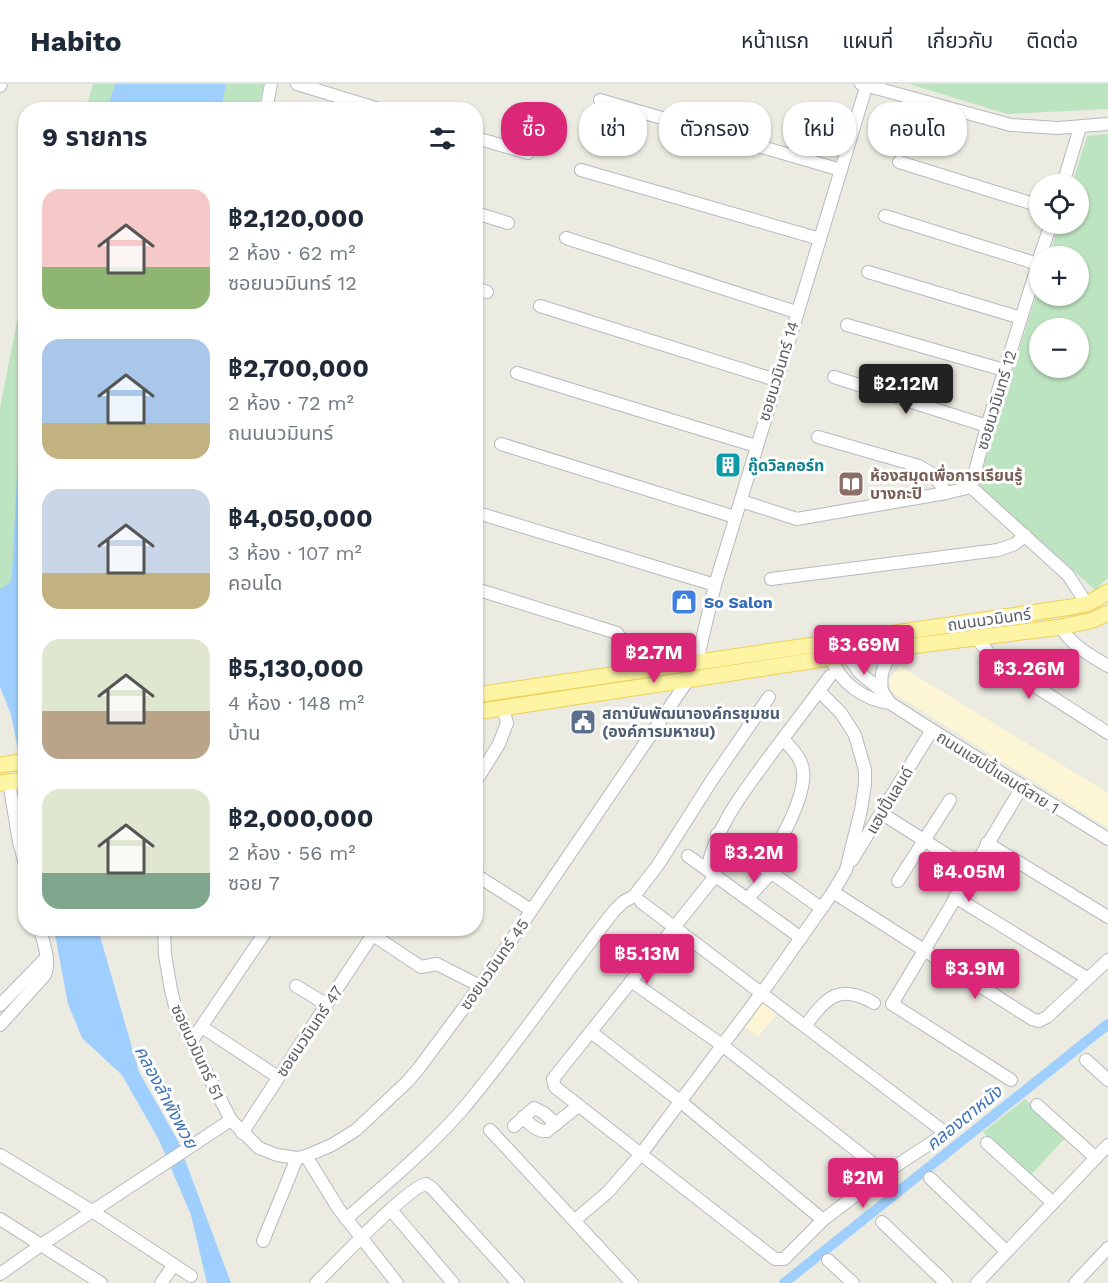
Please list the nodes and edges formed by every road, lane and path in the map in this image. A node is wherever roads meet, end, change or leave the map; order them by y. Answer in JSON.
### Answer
{"nodes":[{"id":1,"x":271,"y":84,"type":"edge"},
{"id":2,"x":297,"y":84,"type":"edge"},
{"id":3,"x":865,"y":85,"type":"edge"},
{"id":4,"x":600,"y":100,"type":"dead end"},
{"id":5,"x":268,"y":102,"type":"edge"},
{"id":6,"x":356,"y":102,"type":"edge"},
{"id":7,"x":1108,"y":124,"type":"edge"},
{"id":8,"x":1080,"y":127,"type":"junction"},
{"id":9,"x":483,"y":140,"type":"edge"},
{"id":10,"x":501,"y":145,"type":"edge"},
{"id":11,"x":899,"y":162,"type":"dead end"},
{"id":12,"x":581,"y":170,"type":"dead end"},
{"id":13,"x":841,"y":170,"type":"junction"},
{"id":14,"x":1066,"y":174,"type":"edge"},
{"id":15,"x":1029,"y":203,"type":"edge"},
{"id":16,"x":483,"y":215,"type":"edge"},
{"id":17,"x":885,"y":216,"type":"dead end"},
{"id":18,"x":508,"y":223,"type":"dead end"},
{"id":19,"x":566,"y":238,"type":"dead end"},
{"id":20,"x":820,"y":239,"type":"junction"},
{"id":21,"x":1029,"y":256,"type":"edge"},
{"id":22,"x":868,"y":272,"type":"dead end"},
{"id":23,"x":1029,"y":292,"type":"edge"},
{"id":24,"x":540,"y":306,"type":"dead end"},
{"id":25,"x":796,"y":312,"type":"junction"},
{"id":26,"x":1021,"y":318,"type":"junction"},
{"id":27,"x":847,"y":326,"type":"dead end"},
{"id":28,"x":1004,"y":370,"type":"junction"},
{"id":29,"x":517,"y":373,"type":"dead end"},
{"id":30,"x":834,"y":376,"type":"dead end"},
{"id":31,"x":776,"y":380,"type":"junction"},
{"id":32,"x":987,"y":426,"type":"junction"},
{"id":33,"x":818,"y":437,"type":"dead end"},
{"id":34,"x":501,"y":444,"type":"dead end"},
{"id":35,"x":756,"y":446,"type":"junction"},
{"id":36,"x":971,"y":487,"type":"junction"},
{"id":37,"x":945,"y":493,"type":"junction"},
{"id":38,"x":741,"y":501,"type":"junction"},
{"id":39,"x":483,"y":515,"type":"edge"},
{"id":40,"x":735,"y":517,"type":"junction"},
{"id":41,"x":1025,"y":535,"type":"junction"},
{"id":42,"x":771,"y":579,"type":"dead end"},
{"id":43,"x":715,"y":585,"type":"junction"},
{"id":44,"x":483,"y":591,"type":"edge"},
{"id":45,"x":1108,"y":592,"type":"edge"},
{"id":46,"x":1087,"y":604,"type":"junction"},
{"id":47,"x":1108,"y":613,"type":"edge"},
{"id":48,"x":1061,"y":627,"type":"junction"},
{"id":49,"x":976,"y":638,"type":"junction"},
{"id":50,"x":845,"y":639,"type":"junction"},
{"id":51,"x":828,"y":641,"type":"junction"},
{"id":52,"x":896,"y":648,"type":"junction"},
{"id":53,"x":847,"y":655,"type":"junction"},
{"id":54,"x":831,"y":658,"type":"junction"},
{"id":55,"x":697,"y":661,"type":"junction"},
{"id":56,"x":808,"y":662,"type":"junction"},
{"id":57,"x":1108,"y":666,"type":"edge"},
{"id":58,"x":636,"y":670,"type":"junction"},
{"id":59,"x":830,"y":676,"type":"junction"},
{"id":60,"x":688,"y":680,"type":"junction"},
{"id":61,"x":842,"y":680,"type":"junction"},
{"id":62,"x":819,"y":691,"type":"junction"},
{"id":63,"x":882,"y":691,"type":"junction"},
{"id":64,"x":483,"y":694,"type":"edge"},
{"id":65,"x":769,"y":697,"type":"dead end"},
{"id":66,"x":890,"y":703,"type":"junction"},
{"id":67,"x":503,"y":708,"type":"junction"},
{"id":68,"x":483,"y":711,"type":"edge"},
{"id":69,"x":932,"y":730,"type":"junction"},
{"id":70,"x":1108,"y":733,"type":"edge"},
{"id":71,"x":783,"y":739,"type":"junction"},
{"id":72,"x":18,"y":763,"type":"edge"},
{"id":73,"x":0,"y":765,"type":"edge"},
{"id":74,"x":483,"y":770,"type":"edge"},
{"id":75,"x":14,"y":781,"type":"edge"},
{"id":76,"x":1022,"y":787,"type":"junction"},
{"id":77,"x":950,"y":800,"type":"dead end"},
{"id":78,"x":18,"y":810,"type":"edge"},
{"id":79,"x":881,"y":813,"type":"junction"},
{"id":80,"x":717,"y":834,"type":"junction"},
{"id":81,"x":1108,"y":839,"type":"edge"},
{"id":82,"x":925,"y":841,"type":"junction"},
{"id":83,"x":987,"y":843,"type":"junction"},
{"id":84,"x":688,"y":856,"type":"dead end"},
{"id":85,"x":768,"y":870,"type":"junction"},
{"id":86,"x":846,"y":870,"type":"junction"},
{"id":87,"x":971,"y":870,"type":"junction"},
{"id":88,"x":711,"y":872,"type":"junction"},
{"id":89,"x":483,"y":879,"type":"edge"},
{"id":90,"x":898,"y":881,"type":"dead end"},
{"id":91,"x":833,"y":892,"type":"junction"},
{"id":92,"x":955,"y":897,"type":"junction"},
{"id":93,"x":748,"y":898,"type":"junction"},
{"id":94,"x":641,"y":902,"type":"dead end"},
{"id":95,"x":821,"y":908,"type":"junction"},
{"id":96,"x":531,"y":910,"type":"junction"},
{"id":97,"x":1108,"y":917,"type":"edge"},
{"id":98,"x":673,"y":927,"type":"junction"},
{"id":99,"x":42,"y":936,"type":"edge"},
{"id":100,"x":164,"y":936,"type":"edge"},
{"id":101,"x":263,"y":936,"type":"edge"},
{"id":102,"x":371,"y":936,"type":"edge"},
{"id":103,"x":381,"y":936,"type":"edge"},
{"id":104,"x":801,"y":938,"type":"junction"},
{"id":105,"x":925,"y":950,"type":"junction"},
{"id":106,"x":47,"y":957,"type":"junction"},
{"id":107,"x":1108,"y":960,"type":"edge"},
{"id":108,"x":1087,"y":978,"type":"junction"},
{"id":109,"x":631,"y":981,"type":"junction"},
{"id":110,"x":296,"y":986,"type":"dead end"},
{"id":111,"x":480,"y":986,"type":"junction"},
{"id":112,"x":762,"y":992,"type":"junction"},
{"id":113,"x":874,"y":1002,"type":"dead end"},
{"id":114,"x":326,"y":1004,"type":"junction"},
{"id":115,"x":0,"y":1005,"type":"edge"},
{"id":116,"x":0,"y":1025,"type":"edge"},
{"id":117,"x":806,"y":1025,"type":"junction"},
{"id":118,"x":202,"y":1027,"type":"junction"},
{"id":119,"x":591,"y":1032,"type":"junction"},
{"id":120,"x":191,"y":1042,"type":"junction"},
{"id":121,"x":722,"y":1045,"type":"junction"},
{"id":122,"x":1086,"y":1060,"type":"dead end"},
{"id":123,"x":278,"y":1077,"type":"junction"},
{"id":124,"x":1011,"y":1080,"type":"dead end"},
{"id":125,"x":1108,"y":1080,"type":"edge"},
{"id":126,"x":680,"y":1101,"type":"junction"},
{"id":127,"x":1037,"y":1105,"type":"dead end"},
{"id":128,"x":578,"y":1106,"type":"junction"},
{"id":129,"x":231,"y":1120,"type":"junction"},
{"id":130,"x":518,"y":1121,"type":"dead end"},
{"id":131,"x":490,"y":1130,"type":"dead end"},
{"id":132,"x":242,"y":1133,"type":"junction"},
{"id":133,"x":987,"y":1143,"type":"dead end"},
{"id":134,"x":1108,"y":1145,"type":"edge"},
{"id":135,"x":641,"y":1154,"type":"junction"},
{"id":136,"x":0,"y":1155,"type":"edge"},
{"id":137,"x":302,"y":1157,"type":"junction"},
{"id":138,"x":1096,"y":1158,"type":"junction"},
{"id":139,"x":885,"y":1173,"type":"junction"},
{"id":140,"x":930,"y":1178,"type":"dead end"},
{"id":141,"x":1052,"y":1203,"type":"junction"},
{"id":142,"x":391,"y":1210,"type":"junction"},
{"id":143,"x":92,"y":1211,"type":"junction"},
{"id":144,"x":0,"y":1219,"type":"edge"},
{"id":145,"x":346,"y":1219,"type":"junction"},
{"id":146,"x":575,"y":1220,"type":"junction"},
{"id":147,"x":823,"y":1220,"type":"junction"},
{"id":148,"x":882,"y":1221,"type":"dead end"},
{"id":149,"x":362,"y":1237,"type":"junction"},
{"id":150,"x":263,"y":1241,"type":"dead end"},
{"id":151,"x":41,"y":1245,"type":"junction"},
{"id":152,"x":1006,"y":1251,"type":"junction"},
{"id":153,"x":1107,"y":1252,"type":"edge"},
{"id":154,"x":828,"y":1260,"type":"dead end"},
{"id":155,"x":174,"y":1264,"type":"junction"},
{"id":156,"x":0,"y":1274,"type":"edge"},
{"id":157,"x":191,"y":1276,"type":"dead end"},
{"id":158,"x":101,"y":1283,"type":"edge"},
{"id":159,"x":161,"y":1283,"type":"edge"},
{"id":160,"x":317,"y":1283,"type":"edge"},
{"id":161,"x":397,"y":1283,"type":"edge"},
{"id":162,"x":453,"y":1283,"type":"edge"},
{"id":163,"x":518,"y":1283,"type":"edge"},
{"id":164,"x":632,"y":1283,"type":"edge"},
{"id":165,"x":853,"y":1283,"type":"edge"},
{"id":166,"x":946,"y":1283,"type":"edge"},
{"id":167,"x":977,"y":1283,"type":"edge"},
{"id":168,"x":1075,"y":1283,"type":"edge"}],
"edges":[{"from":1,"to":5,"type":"street"},
{"from":2,"to":6,"type":"street"},
{"from":3,"to":8,"type":"street"},
{"from":3,"to":13,"type":"street","name":"ซอยนวมินทร์ 14"},
{"from":4,"to":13,"type":"street"},
{"from":7,"to":8,"type":"street"},
{"from":8,"to":14,"type":"street"},
{"from":9,"to":10,"type":"street"},
{"from":11,"to":15,"type":"street"},
{"from":12,"to":20,"type":"street"},
{"from":13,"to":20,"type":"street","name":"ซอยนวมินทร์ 14"},
{"from":16,"to":18,"type":"street"},
{"from":17,"to":21,"type":"street"},
{"from":19,"to":25,"type":"street"},
{"from":20,"to":25,"type":"street","name":"ซอยนวมินทร์ 14"},
{"from":22,"to":26,"type":"street"},
{"from":23,"to":26,"type":"street","name":"ซอยนวมินทร์ 12"},
{"from":24,"to":31,"type":"street"},
{"from":25,"to":31,"type":"street","name":"ซอยนวมินทร์ 14"},
{"from":26,"to":28,"type":"street","name":"ซอยนวมินทร์ 12"},
{"from":27,"to":28,"type":"street"},
{"from":28,"to":32,"type":"street","name":"ซอยนวมินทร์ 12"},
{"from":29,"to":35,"type":"street"},
{"from":30,"to":32,"type":"street"},
{"from":31,"to":35,"type":"street","name":"ซอยนวมินทร์ 14"},
{"from":32,"to":36,"type":"street","name":"ซอยนวมินทร์ 12"},
{"from":33,"to":37,"type":"street"},
{"from":34,"to":40,"type":"street"},
{"from":35,"to":38,"type":"street","name":"ซอยนวมินทร์ 14"},
{"from":36,"to":37,"type":"street"},
{"from":36,"to":41,"type":"street"},
{"from":37,"to":38,"type":"street"},
{"from":38,"to":40,"type":"street","name":"ซอยนวมินทร์ 14"},
{"from":39,"to":43,"type":"street"},
{"from":40,"to":43,"type":"street","name":"ซอยนวมินทร์ 14"},
{"from":41,"to":42,"type":"street"},
{"from":41,"to":46,"type":"street"},
{"from":43,"to":55,"type":"street","name":"ซอยนวมินทร์ 14"},
{"from":44,"to":58,"type":"street"},
{"from":45,"to":46,"type":"main road","name":"ถนนนวมินทร์"},
{"from":46,"to":50,"type":"main road","name":"ถนนนวมินทร์"},
{"from":47,"to":48,"type":"main road","name":"ถนนนวมินทร์"},
{"from":48,"to":49,"type":"main road","name":"ถนนนวมินทร์"},
{"from":48,"to":57,"type":"street"},
{"from":49,"to":52,"type":"main road","name":"ถนนนวมินทร์"},
{"from":49,"to":70,"type":"street"},
{"from":50,"to":51,"type":"main road","name":"ถนนนวมินทร์"},
{"from":50,"to":53,"type":"main road"},
{"from":51,"to":54,"type":"main road"},
{"from":51,"to":55,"type":"main road","name":"ถนนนวมินทร์"},
{"from":52,"to":53,"type":"main road","name":"ถนนนวมินทร์"},
{"from":52,"to":63,"type":"street"},
{"from":53,"to":54,"type":"main road","name":"ถนนนวมินทร์"},
{"from":53,"to":63,"type":"street","name":"ถนนแฮปปี้แลนด์สาย 1"},
{"from":54,"to":56,"type":"main road","name":"ถนนนวมินทร์"},
{"from":54,"to":61,"type":"street"},
{"from":55,"to":58,"type":"main road","name":"ถนนนวมินทร์"},
{"from":56,"to":59,"type":"street","name":"ถนนแฮปปี้แลนด์สาย 1"},
{"from":56,"to":60,"type":"main road","name":"ถนนนวมินทร์"},
{"from":58,"to":64,"type":"main road","name":"ถนนนวมินทร์"},
{"from":59,"to":61,"type":"street","name":"ถนนแฮปปี้แลนด์สาย 1"},
{"from":59,"to":62,"type":"street"},
{"from":60,"to":67,"type":"main road","name":"ถนนนวมินทร์"},
{"from":60,"to":96,"type":"street","name":"ซอยนวมินทร์ 45"},
{"from":61,"to":66,"type":"street","name":"ถนนแฮปปี้แลนด์สาย 1"},
{"from":62,"to":71,"type":"street"},
{"from":62,"to":86,"type":"street"},
{"from":63,"to":66,"type":"street","name":"ถนนแฮปปี้แลนด์สาย 1"},
{"from":65,"to":145,"type":"street"},
{"from":66,"to":69,"type":"street","name":"ถนนแฮปปี้แลนด์สาย 1"},
{"from":67,"to":68,"type":"main road","name":"ถนนนวมินทร์"},
{"from":67,"to":74,"type":"street"},
{"from":69,"to":76,"type":"street","name":"ถนนแฮปปี้แลนด์สาย 1"},
{"from":69,"to":79,"type":"street","name":"แฮปปี้แลนด์"},
{"from":71,"to":80,"type":"street"},
{"from":71,"to":85,"type":"street"},
{"from":72,"to":73,"type":"main road"},
{"from":75,"to":78,"type":"street"},
{"from":76,"to":81,"type":"street","name":"ถนนแฮปปี้แลนด์สาย 1"},
{"from":76,"to":83,"type":"street"},
{"from":77,"to":82,"type":"street"},
{"from":79,"to":82,"type":"street"},
{"from":79,"to":86,"type":"street","name":"แฮปปี้แลนด์"},
{"from":80,"to":85,"type":"street"},
{"from":80,"to":88,"type":"street"},
{"from":82,"to":87,"type":"street"},
{"from":82,"to":90,"type":"street"},
{"from":83,"to":87,"type":"street"},
{"from":83,"to":97,"type":"street"},
{"from":84,"to":88,"type":"street"},
{"from":85,"to":93,"type":"street"},
{"from":85,"to":95,"type":"street"},
{"from":86,"to":91,"type":"street","name":"แฮปปี้แลนด์"},
{"from":87,"to":92,"type":"street"},
{"from":88,"to":93,"type":"street"},
{"from":88,"to":98,"type":"street"},
{"from":89,"to":96,"type":"street"},
{"from":91,"to":95,"type":"street","name":"แฮปปี้แลนด์"},
{"from":91,"to":105,"type":"street"},
{"from":92,"to":105,"type":"street"},
{"from":92,"to":108,"type":"street"},
{"from":93,"to":104,"type":"street"},
{"from":94,"to":98,"type":"street"},
{"from":95,"to":104,"type":"street","name":"แฮปปี้แลนด์"},
{"from":96,"to":111,"type":"street","name":"ซอยนวมินทร์ 45"},
{"from":98,"to":109,"type":"street"},
{"from":98,"to":112,"type":"street"},
{"from":99,"to":106,"type":"street"},
{"from":100,"to":120,"type":"street","name":"ซอยนวมินทร์ 51"},
{"from":101,"to":118,"type":"street"},
{"from":102,"to":114,"type":"street","name":"ซอยนวมินทร์ 47"},
{"from":103,"to":111,"type":"street"},
{"from":104,"to":112,"type":"street","name":"แฮปปี้แลนด์"},
{"from":105,"to":108,"type":"street"},
{"from":105,"to":124,"type":"street"},
{"from":106,"to":115,"type":"street"},
{"from":106,"to":116,"type":"street"},
{"from":107,"to":108,"type":"street"},
{"from":109,"to":119,"type":"street"},
{"from":109,"to":121,"type":"street"},
{"from":110,"to":114,"type":"street"},
{"from":111,"to":137,"type":"street","name":"ซอยนวมินทร์ 45"},
{"from":112,"to":117,"type":"street"},
{"from":112,"to":121,"type":"street","name":"แฮปปี้แลนด์"},
{"from":113,"to":117,"type":"street"},
{"from":114,"to":123,"type":"street","name":"ซอยนวมินทร์ 47"},
{"from":117,"to":139,"type":"street"},
{"from":118,"to":120,"type":"street"},
{"from":118,"to":123,"type":"street"},
{"from":119,"to":126,"type":"street"},
{"from":119,"to":128,"type":"street"},
{"from":120,"to":129,"type":"street","name":"ซอยนวมินทร์ 51"},
{"from":121,"to":126,"type":"street","name":"แฮปปี้แลนด์"},
{"from":121,"to":139,"type":"street"},
{"from":122,"to":125,"type":"street"},
{"from":123,"to":132,"type":"street","name":"ซอยนวมินทร์ 47"},
{"from":126,"to":135,"type":"street","name":"แฮปปี้แลนด์"},
{"from":126,"to":147,"type":"street"},
{"from":127,"to":138,"type":"street"},
{"from":128,"to":130,"type":"street"},
{"from":128,"to":135,"type":"street"},
{"from":129,"to":132,"type":"street","name":"ซอยนวมินทร์ 51"},
{"from":129,"to":143,"type":"street"},
{"from":131,"to":146,"type":"street"},
{"from":132,"to":137,"type":"street"},
{"from":133,"to":141,"type":"street"},
{"from":134,"to":138,"type":"street"},
{"from":135,"to":146,"type":"street","name":"แฮปปี้แลนด์"},
{"from":135,"to":147,"type":"street"},
{"from":136,"to":143,"type":"street"},
{"from":137,"to":145,"type":"street"},
{"from":137,"to":150,"type":"street"},
{"from":138,"to":141,"type":"street"},
{"from":139,"to":147,"type":"street"},
{"from":140,"to":152,"type":"street"},
{"from":141,"to":152,"type":"street"},
{"from":142,"to":149,"type":"street"},
{"from":142,"to":162,"type":"street"},
{"from":142,"to":163,"type":"street"},
{"from":143,"to":151,"type":"street"},
{"from":143,"to":155,"type":"street"},
{"from":144,"to":151,"type":"street"},
{"from":145,"to":149,"type":"street"},
{"from":146,"to":164,"type":"street"},
{"from":148,"to":166,"type":"street"},
{"from":149,"to":160,"type":"street"},
{"from":149,"to":161,"type":"street"},
{"from":151,"to":156,"type":"street"},
{"from":151,"to":158,"type":"street"},
{"from":152,"to":167,"type":"street"},
{"from":153,"to":168,"type":"street"},
{"from":154,"to":165,"type":"street"},
{"from":155,"to":157,"type":"street"},
{"from":155,"to":159,"type":"street"}]}
